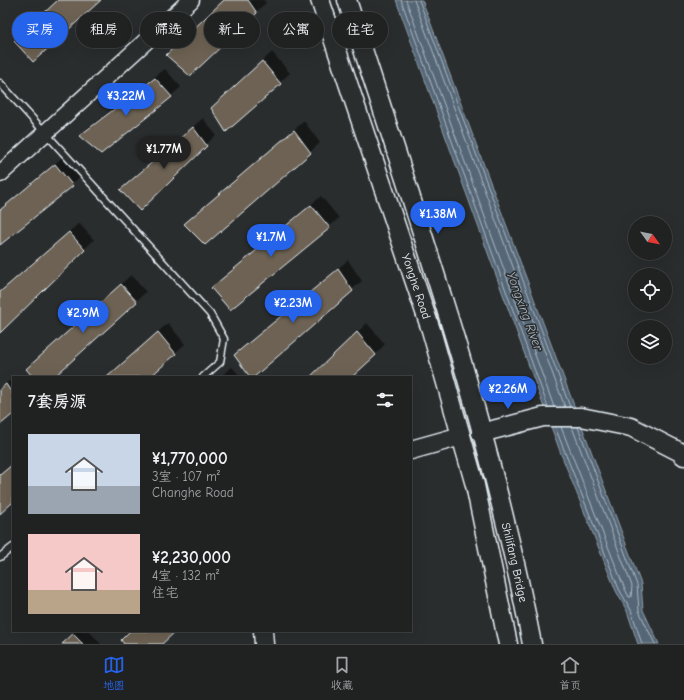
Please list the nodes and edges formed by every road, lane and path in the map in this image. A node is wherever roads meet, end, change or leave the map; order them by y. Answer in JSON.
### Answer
{"nodes":[{"id":1,"x":191,"y":0,"type":"edge"},
{"id":2,"x":320,"y":0,"type":"edge"},
{"id":3,"x":347,"y":0,"type":"edge"},
{"id":4,"x":0,"y":83,"type":"edge"},
{"id":5,"x":44,"y":133,"type":"junction"},
{"id":6,"x":0,"y":174,"type":"edge"},
{"id":7,"x":204,"y":376,"type":"edge"},
{"id":8,"x":481,"y":433,"type":"junction"},
{"id":9,"x":461,"y":436,"type":"junction"},
{"id":10,"x":412,"y":450,"type":"edge"},
{"id":11,"x":684,"y":456,"type":"edge"},
{"id":12,"x":495,"y":481,"type":"joint"},
{"id":13,"x":475,"y":484,"type":"joint"},
{"id":14,"x":12,"y":548,"type":"edge"},
{"id":15,"x":0,"y":557,"type":"edge"},
{"id":16,"x":262,"y":632,"type":"edge"},
{"id":17,"x":264,"y":644,"type":"edge"},
{"id":18,"x":508,"y":644,"type":"edge"},
{"id":19,"x":532,"y":644,"type":"edge"}],
"edges":[{"from":1,"to":5,"type":"street"},
{"from":2,"to":9,"type":"main road","name":"Yonghe Road"},
{"from":3,"to":8,"type":"main road","name":"Yonghe Road"},
{"from":4,"to":5,"type":"lane"},
{"from":5,"to":6,"type":"street"},
{"from":5,"to":7,"type":"lane"},
{"from":8,"to":11,"type":"main road"},
{"from":8,"to":12,"type":"main road","name":"Yonghe Road"},
{"from":9,"to":10,"type":"main road"},
{"from":9,"to":13,"type":"main road","name":"Yonghe Road"},
{"from":12,"to":19,"type":"main road","name":"Shilifang Bridge"},
{"from":13,"to":18,"type":"main road","name":"Shilifang Bridge"},
{"from":14,"to":15,"type":"lane"},
{"from":16,"to":17,"type":"main road"}]}
